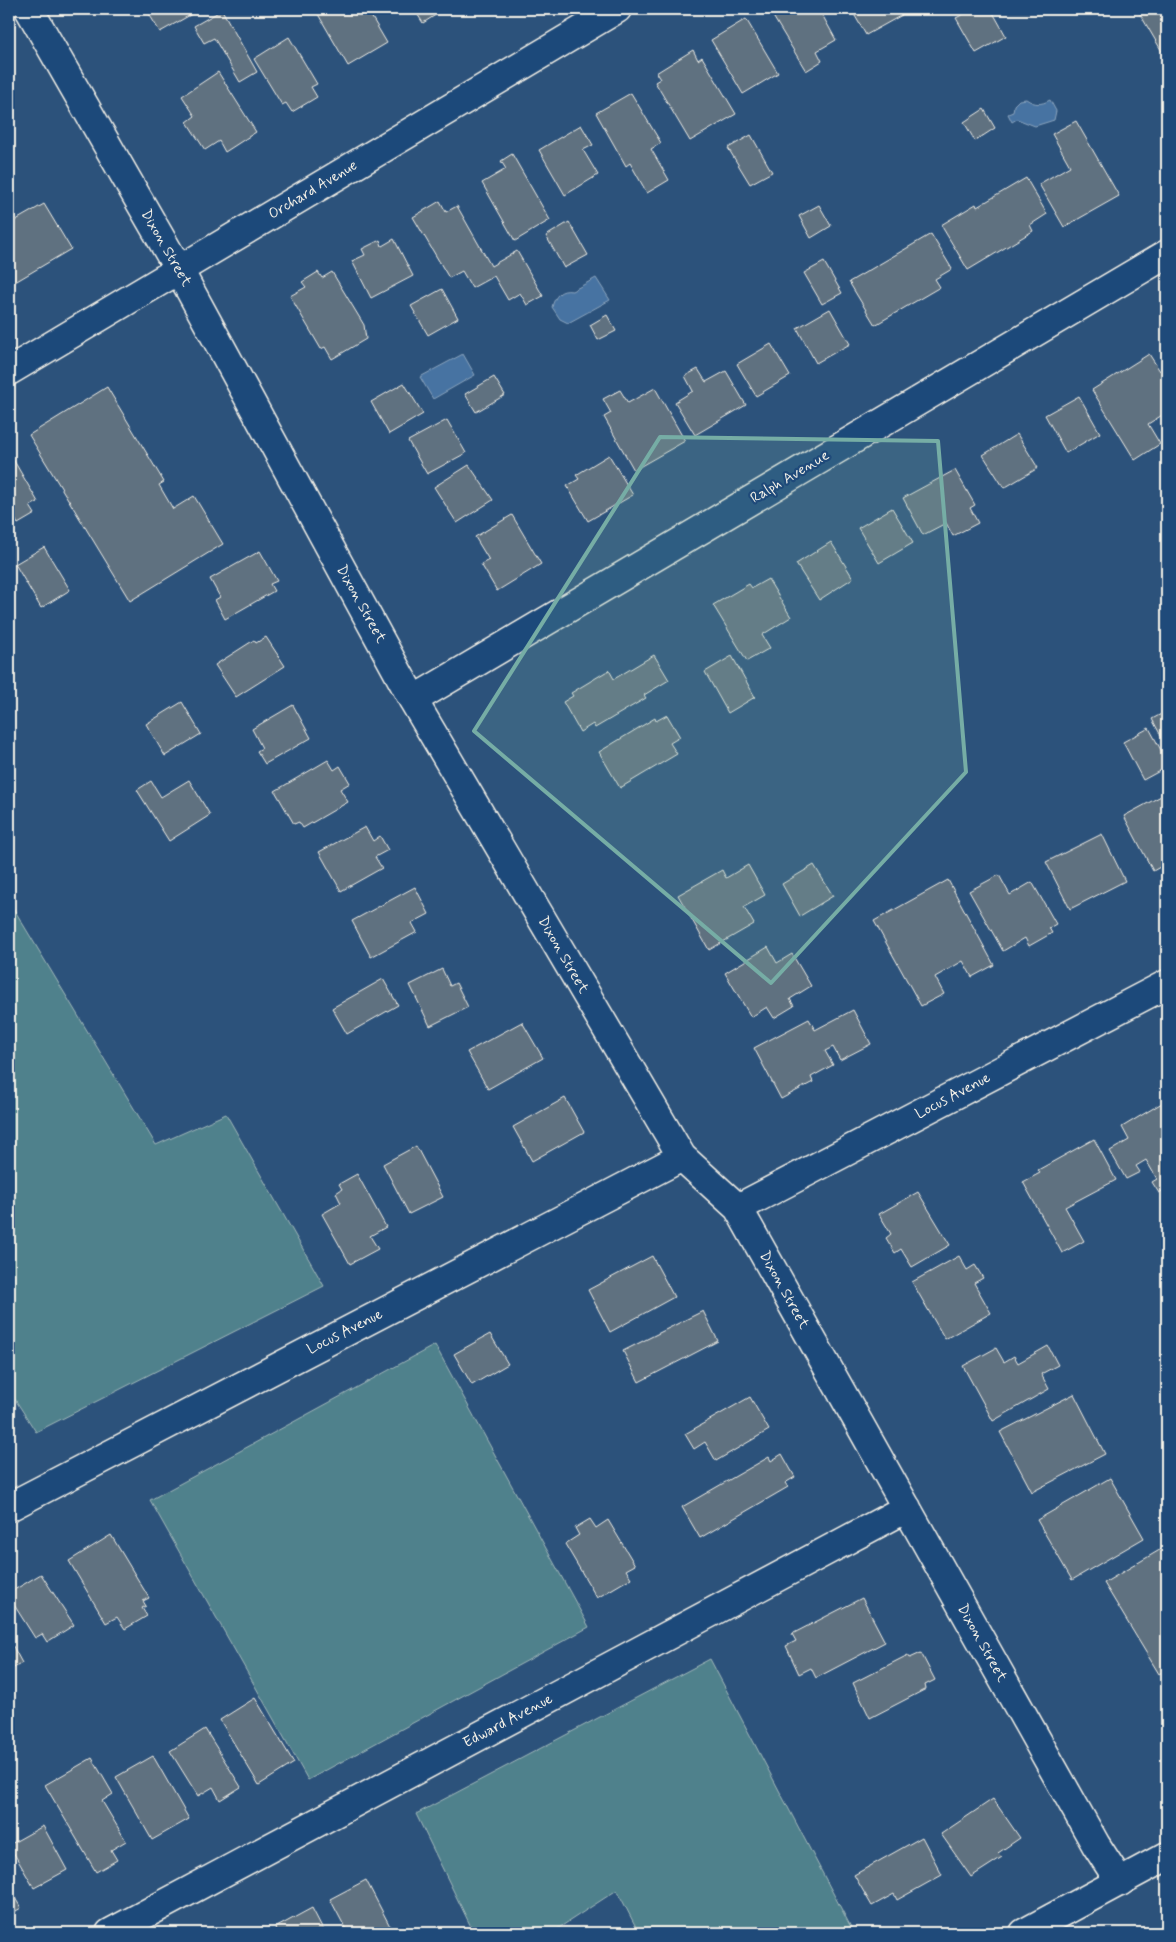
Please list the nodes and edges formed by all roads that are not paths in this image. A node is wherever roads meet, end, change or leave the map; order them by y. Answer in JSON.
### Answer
{"nodes":[{"id":1,"x":29,"y":9,"type":"edge"},
{"id":2,"x":617,"y":9,"type":"edge"},
{"id":3,"x":1167,"y":254,"type":"edge"},
{"id":4,"x":179,"y":270,"type":"junction"},
{"id":5,"x":9,"y":371,"type":"edge"},
{"id":6,"x":413,"y":700,"type":"junction"},
{"id":7,"x":1167,"y":984,"type":"edge"},
{"id":8,"x":682,"y":1157,"type":"junction"},
{"id":9,"x":738,"y":1208,"type":"junction"},
{"id":10,"x":9,"y":1507,"type":"edge"},
{"id":11,"x":907,"y":1508,"type":"junction"},
{"id":12,"x":1167,"y":1856,"type":"edge"},
{"id":13,"x":1120,"y":1882,"type":"junction"},
{"id":14,"x":110,"y":1933,"type":"edge"},
{"id":15,"x":1024,"y":1933,"type":"edge"}],
"edges":[{"from":1,"to":4,"type":"street","name":"Dixon Street"},
{"from":2,"to":4,"type":"street","name":"Orchard Avenue"},
{"from":3,"to":6,"type":"street","name":"Ralph Avenue"},
{"from":4,"to":5,"type":"street","name":"Orchard Avenue"},
{"from":4,"to":6,"type":"street","name":"Dixon Street"},
{"from":6,"to":8,"type":"street","name":"Dixon Street"},
{"from":7,"to":9,"type":"street","name":"Locus Avenue"},
{"from":8,"to":9,"type":"street","name":"Dixon Street"},
{"from":8,"to":10,"type":"street","name":"Locus Avenue"},
{"from":9,"to":11,"type":"street","name":"Dixon Street"},
{"from":11,"to":13,"type":"street","name":"Dixon Street"},
{"from":11,"to":14,"type":"street","name":"Edward Avenue"},
{"from":12,"to":13,"type":"street"},
{"from":13,"to":15,"type":"street"}]}
